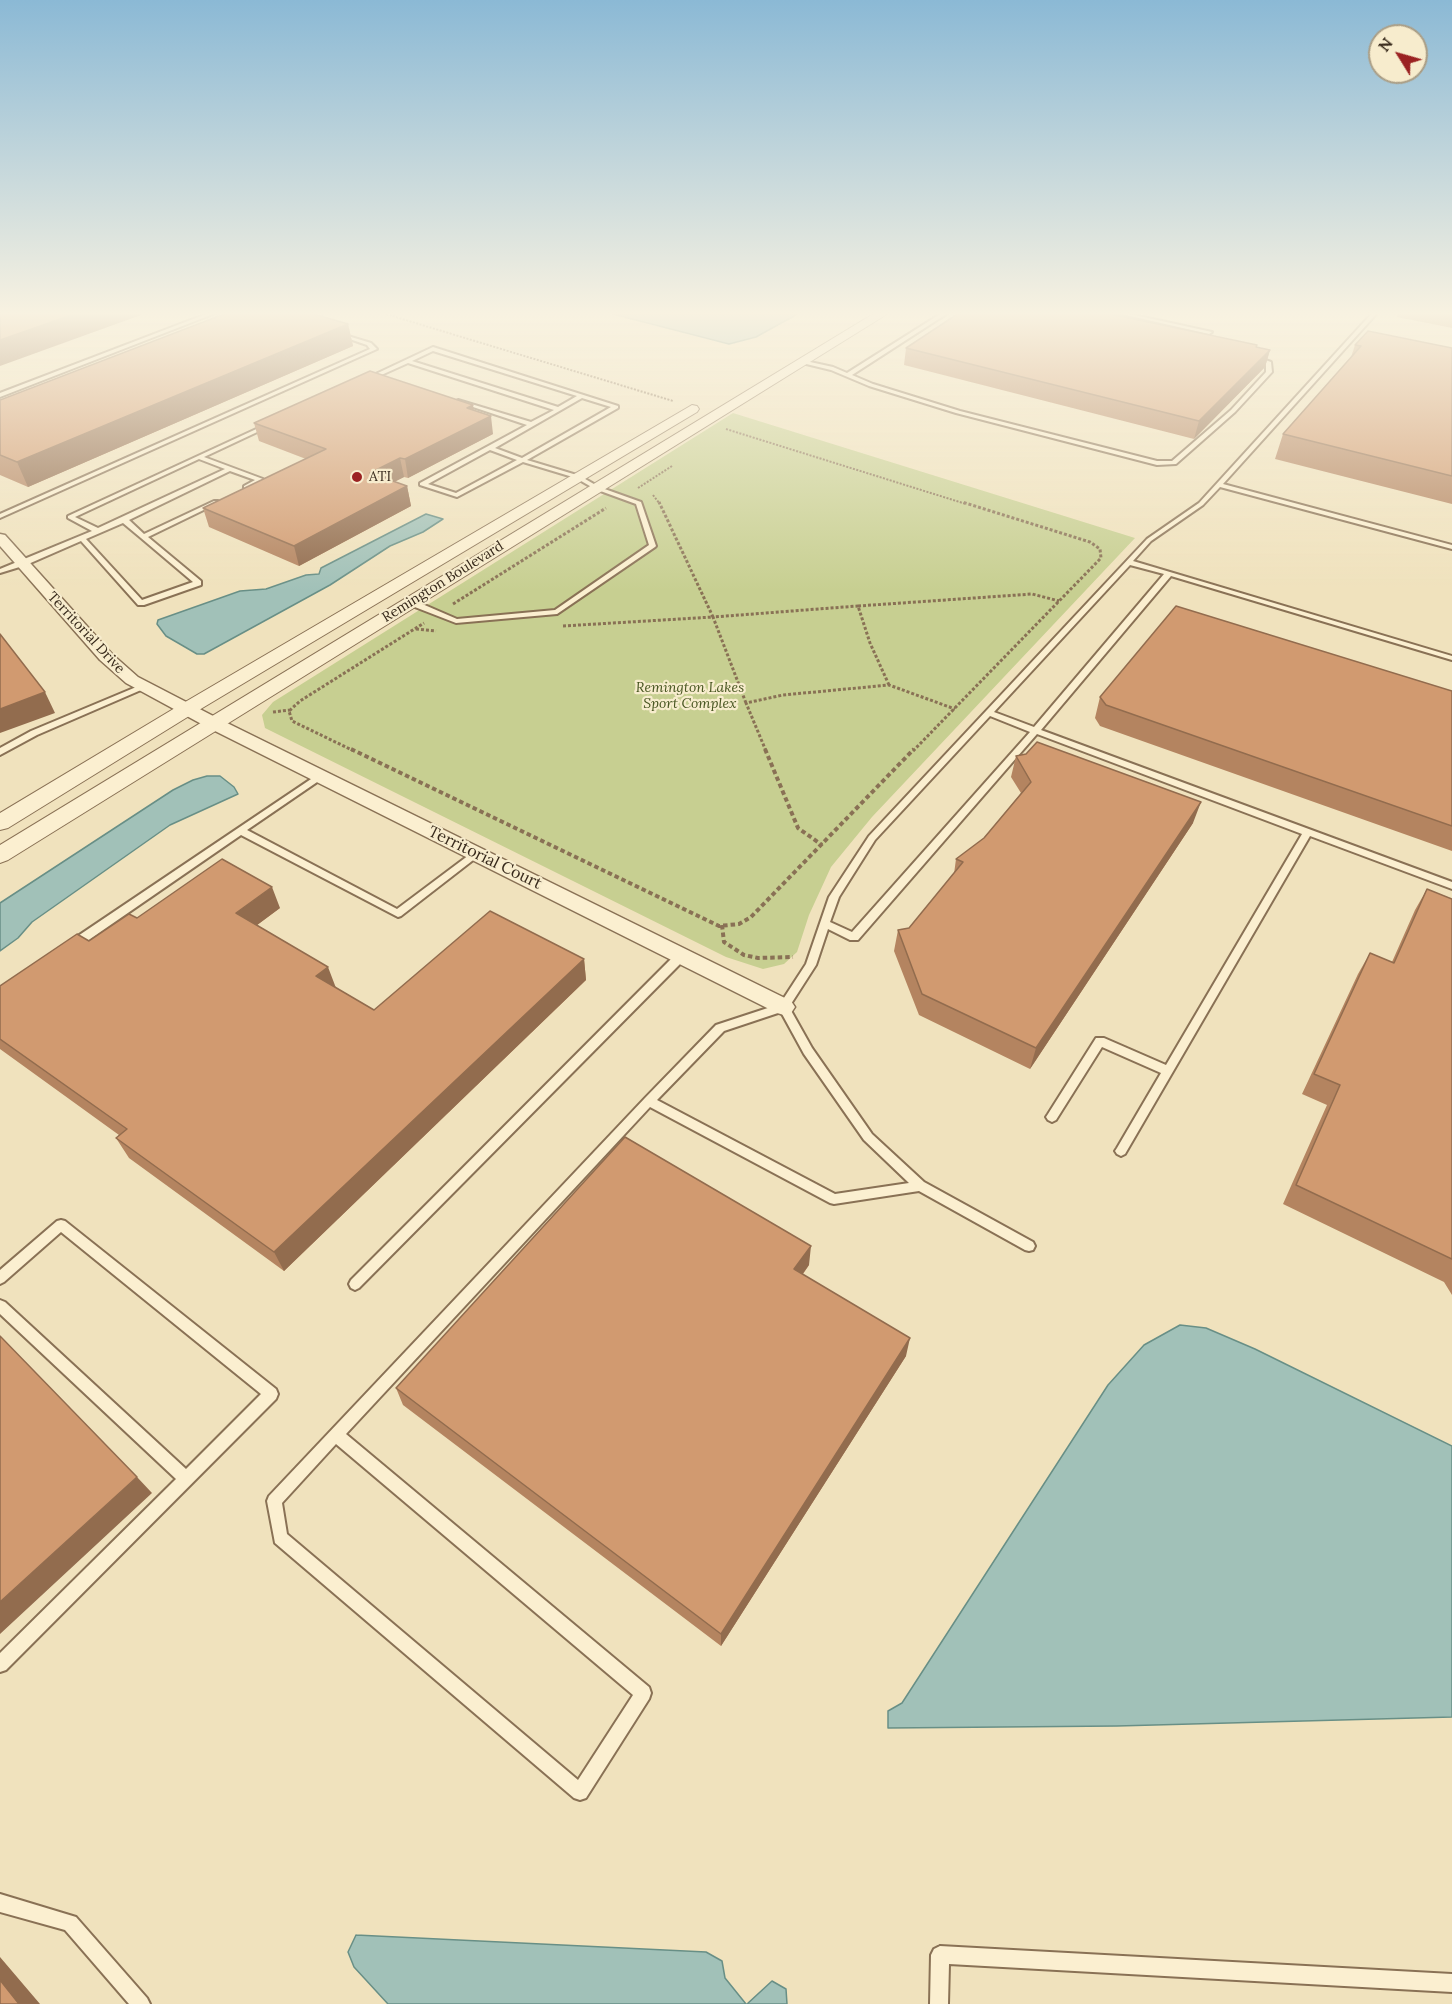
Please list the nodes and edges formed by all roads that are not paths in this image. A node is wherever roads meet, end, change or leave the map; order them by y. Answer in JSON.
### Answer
{"nodes":[{"id":1,"x":250,"y":405,"type":"edge"},
{"id":2,"x":471,"y":405,"type":"edge"},
{"id":3,"x":544,"y":405,"type":"edge"},
{"id":4,"x":566,"y":405,"type":"edge"},
{"id":5,"x":608,"y":405,"type":"edge"},
{"id":6,"x":701,"y":405,"type":"edge"},
{"id":7,"x":720,"y":405,"type":"edge"},
{"id":8,"x":934,"y":405,"type":"edge"},
{"id":9,"x":1239,"y":405,"type":"edge"},
{"id":10,"x":1291,"y":405,"type":"edge"},
{"id":11,"x":558,"y":409,"type":"junction"},
{"id":12,"x":273,"y":423,"type":"edge"},
{"id":13,"x":531,"y":424,"type":"junction"},
{"id":14,"x":490,"y":448,"type":"junction"},
{"id":15,"x":200,"y":457,"type":"junction"},
{"id":16,"x":522,"y":460,"type":"junction"},
{"id":17,"x":230,"y":469,"type":"junction"},
{"id":18,"x":578,"y":477,"type":"junction"},
{"id":19,"x":1218,"y":485,"type":"junction"},
{"id":20,"x":597,"y":488,"type":"junction"},
{"id":21,"x":240,"y":490,"type":"edge"},
{"id":22,"x":229,"y":496,"type":"edge"},
{"id":23,"x":0,"y":516,"type":"edge"},
{"id":24,"x":124,"y":520,"type":"junction"},
{"id":25,"x":99,"y":531,"type":"junction"},
{"id":26,"x":143,"y":537,"type":"junction"},
{"id":27,"x":0,"y":538,"type":"edge"},
{"id":28,"x":82,"y":538,"type":"junction"},
{"id":29,"x":1452,"y":547,"type":"edge"},
{"id":30,"x":1129,"y":562,"type":"junction"},
{"id":31,"x":23,"y":564,"type":"junction"},
{"id":32,"x":0,"y":571,"type":"edge"},
{"id":33,"x":1169,"y":573,"type":"junction"},
{"id":34,"x":410,"y":602,"type":"junction"},
{"id":35,"x":1452,"y":658,"type":"edge"},
{"id":36,"x":144,"y":687,"type":"junction"},
{"id":37,"x":187,"y":709,"type":"junction"},
{"id":38,"x":988,"y":713,"type":"junction"},
{"id":39,"x":213,"y":723,"type":"junction"},
{"id":40,"x":1035,"y":731,"type":"junction"},
{"id":41,"x":0,"y":752,"type":"edge"},
{"id":42,"x":320,"y":776,"type":"junction"},
{"id":43,"x":0,"y":823,"type":"edge"},
{"id":44,"x":241,"y":831,"type":"junction"},
{"id":45,"x":1308,"y":832,"type":"junction"},
{"id":46,"x":476,"y":854,"type":"junction"},
{"id":47,"x":0,"y":855,"type":"edge"},
{"id":48,"x":1452,"y":886,"type":"edge"},
{"id":49,"x":825,"y":924,"type":"junction"},
{"id":50,"x":63,"y":951,"type":"edge"},
{"id":51,"x":681,"y":956,"type":"junction"},
{"id":52,"x":784,"y":1007,"type":"junction"},
{"id":53,"x":1168,"y":1071,"type":"junction"},
{"id":54,"x":649,"y":1101,"type":"junction"},
{"id":55,"x":1052,"y":1117,"type":"dead end"},
{"id":56,"x":1121,"y":1151,"type":"dead end"},
{"id":57,"x":920,"y":1186,"type":"junction"},
{"id":58,"x":1029,"y":1245,"type":"dead end"},
{"id":59,"x":0,"y":1278,"type":"edge"},
{"id":60,"x":355,"y":1284,"type":"dead end"},
{"id":61,"x":0,"y":1306,"type":"edge"},
{"id":62,"x":336,"y":1436,"type":"junction"},
{"id":63,"x":186,"y":1478,"type":"junction"},
{"id":64,"x":0,"y":1664,"type":"edge"},
{"id":65,"x":0,"y":1904,"type":"edge"},
{"id":66,"x":1452,"y":1983,"type":"edge"},
{"id":67,"x":141,"y":2004,"type":"edge"},
{"id":68,"x":939,"y":2004,"type":"edge"}],
"edges":[{"from":1,"to":23,"type":"lane"},
{"from":2,"to":13,"type":"lane"},
{"from":3,"to":11,"type":"lane"},
{"from":4,"to":11,"type":"lane"},
{"from":5,"to":16,"type":"lane"},
{"from":6,"to":18,"type":"street","name":"Remington Boulevard"},
{"from":7,"to":20,"type":"street","name":"Remington Boulevard"},
{"from":8,"to":9,"type":"lane"},
{"from":10,"to":19,"type":"lane"},
{"from":11,"to":13,"type":"lane"},
{"from":12,"to":15,"type":"lane"},
{"from":13,"to":14,"type":"lane"},
{"from":14,"to":16,"type":"lane"},
{"from":14,"to":16,"type":"lane"},
{"from":15,"to":17,"type":"lane"},
{"from":15,"to":25,"type":"lane"},
{"from":16,"to":18,"type":"lane"},
{"from":17,"to":21,"type":"lane"},
{"from":17,"to":24,"type":"lane"},
{"from":18,"to":20,"type":"lane"},
{"from":18,"to":37,"type":"street","name":"Remington Boulevard"},
{"from":19,"to":29,"type":"lane"},
{"from":19,"to":30,"type":"lane"},
{"from":20,"to":34,"type":"street","name":"Remington Boulevard"},
{"from":20,"to":34,"type":"lane"},
{"from":22,"to":26,"type":"lane"},
{"from":24,"to":25,"type":"lane"},
{"from":24,"to":26,"type":"lane"},
{"from":25,"to":28,"type":"lane"},
{"from":26,"to":28,"type":"lane"},
{"from":27,"to":31,"type":"street","name":"Territorial Drive"},
{"from":28,"to":31,"type":"lane"},
{"from":30,"to":33,"type":"lane"},
{"from":30,"to":38,"type":"lane"},
{"from":31,"to":32,"type":"lane"},
{"from":31,"to":36,"type":"street","name":"Territorial Drive"},
{"from":33,"to":35,"type":"lane"},
{"from":33,"to":40,"type":"lane"},
{"from":34,"to":39,"type":"street","name":"Remington Boulevard"},
{"from":36,"to":37,"type":"street","name":"Territorial Drive"},
{"from":36,"to":41,"type":"lane"},
{"from":37,"to":39,"type":"street","name":"Territorial Court"},
{"from":37,"to":43,"type":"street","name":"Remington Boulevard"},
{"from":38,"to":40,"type":"lane"},
{"from":38,"to":49,"type":"lane"},
{"from":39,"to":42,"type":"street","name":"Territorial Court"},
{"from":39,"to":47,"type":"street","name":"Remington Boulevard"},
{"from":40,"to":45,"type":"lane"},
{"from":40,"to":49,"type":"lane"},
{"from":42,"to":44,"type":"lane"},
{"from":42,"to":46,"type":"street","name":"Territorial Court"},
{"from":44,"to":46,"type":"lane"},
{"from":44,"to":50,"type":"lane"},
{"from":45,"to":48,"type":"lane"},
{"from":45,"to":53,"type":"lane"},
{"from":46,"to":51,"type":"street","name":"Territorial Court"},
{"from":49,"to":52,"type":"lane"},
{"from":51,"to":52,"type":"street","name":"Territorial Court"},
{"from":51,"to":60,"type":"lane"},
{"from":52,"to":54,"type":"lane"},
{"from":52,"to":57,"type":"lane"},
{"from":53,"to":55,"type":"lane"},
{"from":53,"to":56,"type":"lane"},
{"from":54,"to":57,"type":"lane"},
{"from":54,"to":62,"type":"lane"},
{"from":57,"to":58,"type":"lane"},
{"from":59,"to":63,"type":"lane"},
{"from":61,"to":63,"type":"lane"},
{"from":62,"to":62,"type":"lane"},
{"from":63,"to":64,"type":"lane"},
{"from":65,"to":67,"type":"lane"},
{"from":66,"to":68,"type":"lane"}]}
